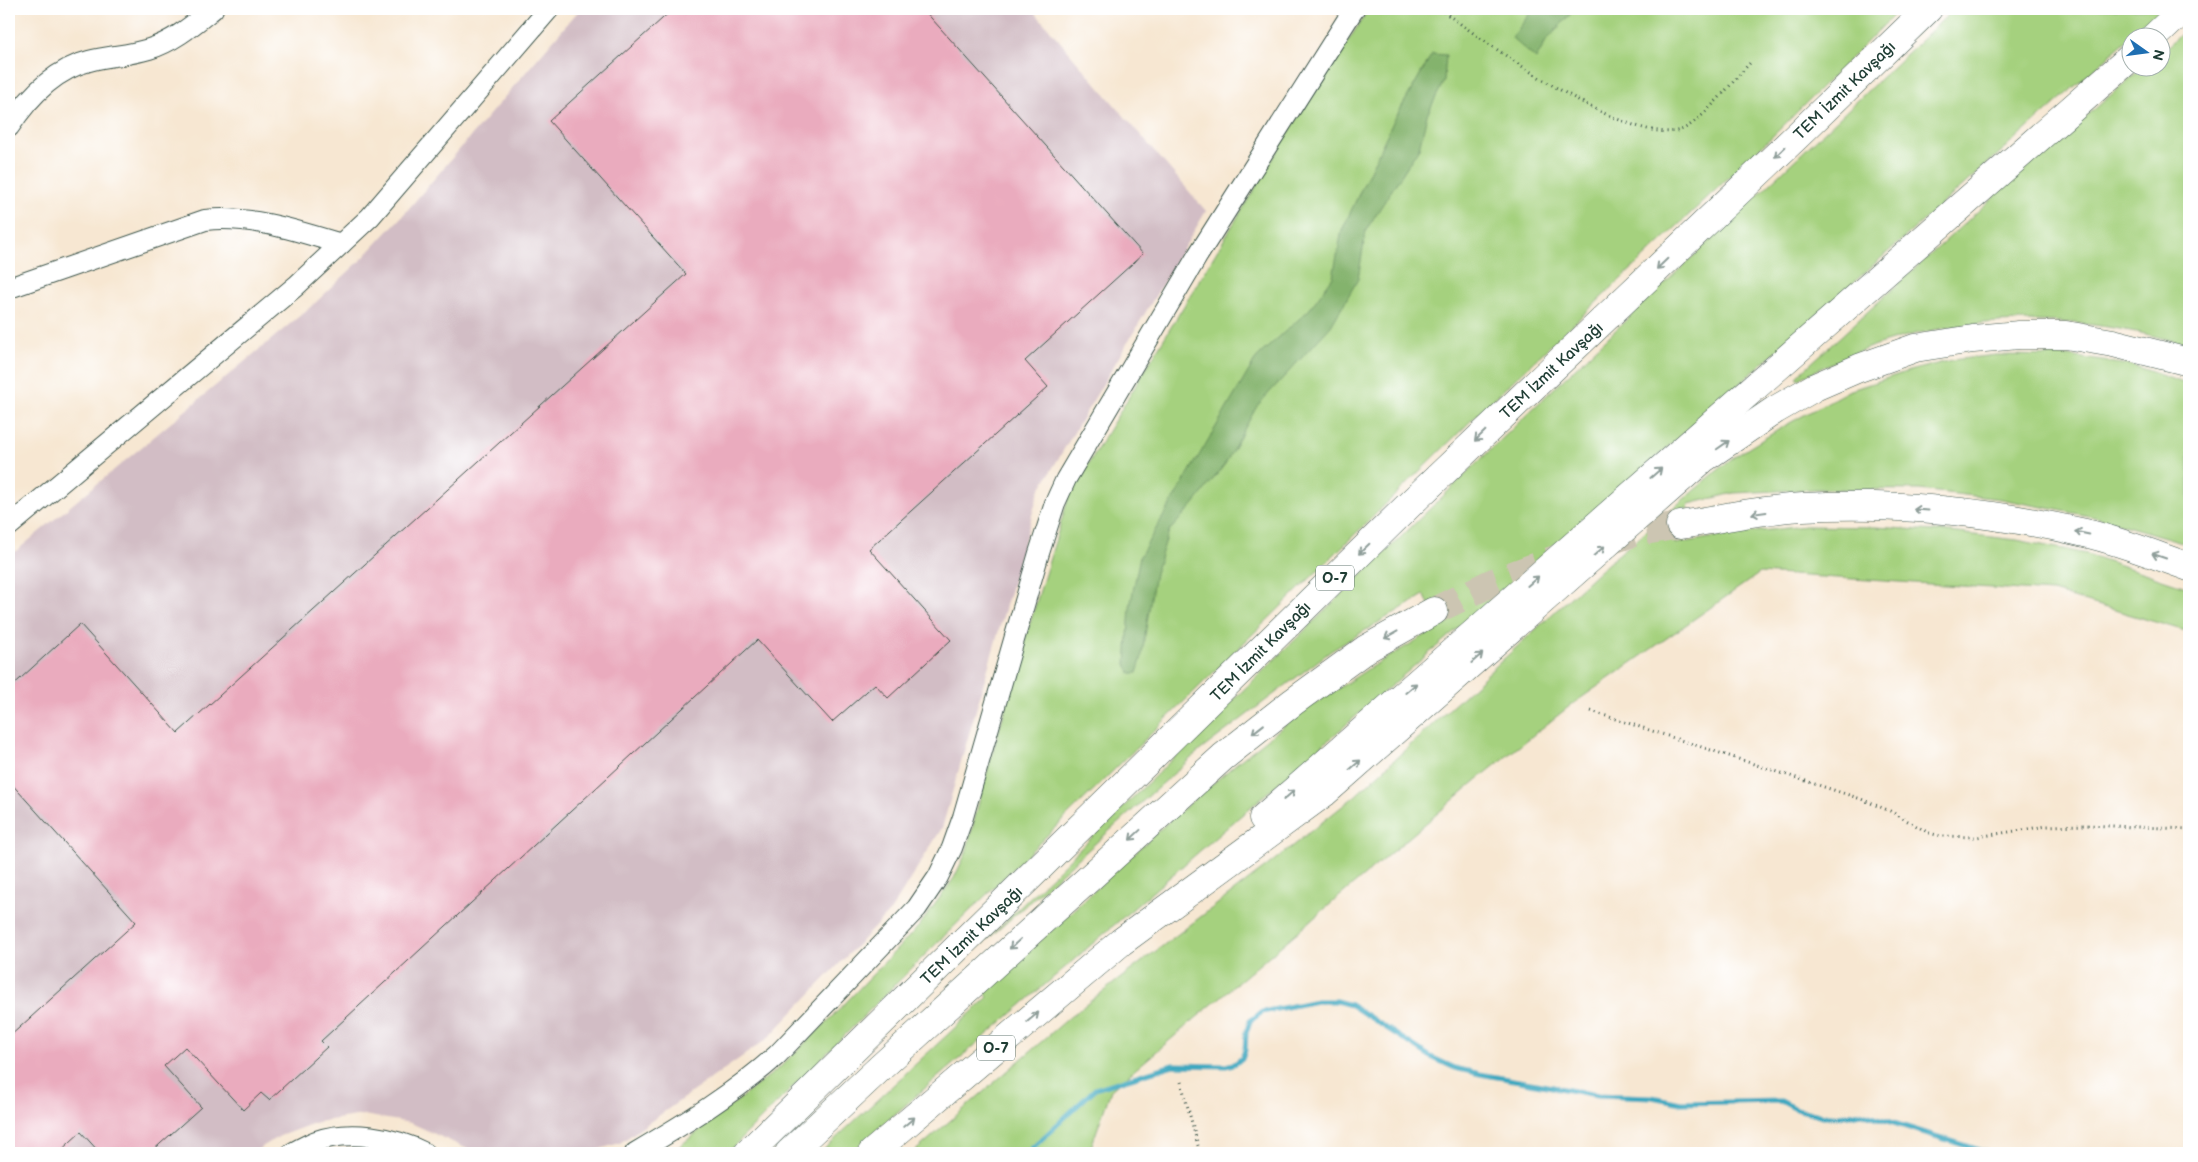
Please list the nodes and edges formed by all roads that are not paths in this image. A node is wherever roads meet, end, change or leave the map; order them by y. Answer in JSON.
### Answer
{"nodes":[{"id":1,"x":213,"y":9,"type":"edge"},
{"id":2,"x":549,"y":9,"type":"edge"},
{"id":3,"x":1354,"y":9,"type":"edge"},
{"id":4,"x":1928,"y":9,"type":"edge"},
{"id":5,"x":2184,"y":9,"type":"edge"},
{"id":6,"x":2164,"y":28,"type":"edge"},
{"id":7,"x":2120,"y":67,"type":"edge"},
{"id":8,"x":9,"y":127,"type":"edge"},
{"id":9,"x":341,"y":244,"type":"junction"},
{"id":10,"x":9,"y":288,"type":"edge"},
{"id":11,"x":2189,"y":362,"type":"edge"},
{"id":12,"x":1680,"y":525,"type":"tunnel mouth"},
{"id":13,"x":9,"y":526,"type":"edge"},
{"id":14,"x":2189,"y":567,"type":"edge"},
{"id":15,"x":1434,"y":611,"type":"tunnel mouth"},
{"id":16,"x":1121,"y":942,"type":"junction"},
{"id":17,"x":292,"y":1153,"type":"edge"},
{"id":18,"x":424,"y":1153,"type":"edge"},
{"id":19,"x":635,"y":1153,"type":"edge"},
{"id":20,"x":748,"y":1153,"type":"edge"},
{"id":21,"x":789,"y":1153,"type":"edge"},
{"id":22,"x":872,"y":1153,"type":"edge"}],
"edges":[{"from":1,"to":8,"type":"street"},
{"from":2,"to":9,"type":"street"},
{"from":3,"to":19,"type":"street"},
{"from":4,"to":20,"type":"highway","name":"TEM İzmit Kavşağı","number":"O-7","one_way":true},
{"from":5,"to":6,"type":"highway"},
{"from":16,"to":7,"type":"highway","number":"O-7","one_way":true},
{"from":9,"to":10,"type":"street"},
{"from":9,"to":13,"type":"street"},
{"from":16,"to":11,"type":"highway","one_way":true},
{"from":14,"to":12,"type":"highway","one_way":true},
{"from":15,"to":21,"type":"highway","one_way":true},
{"from":22,"to":16,"type":"highway","number":"O-7","one_way":true},
{"from":17,"to":18,"type":"street"}]}
